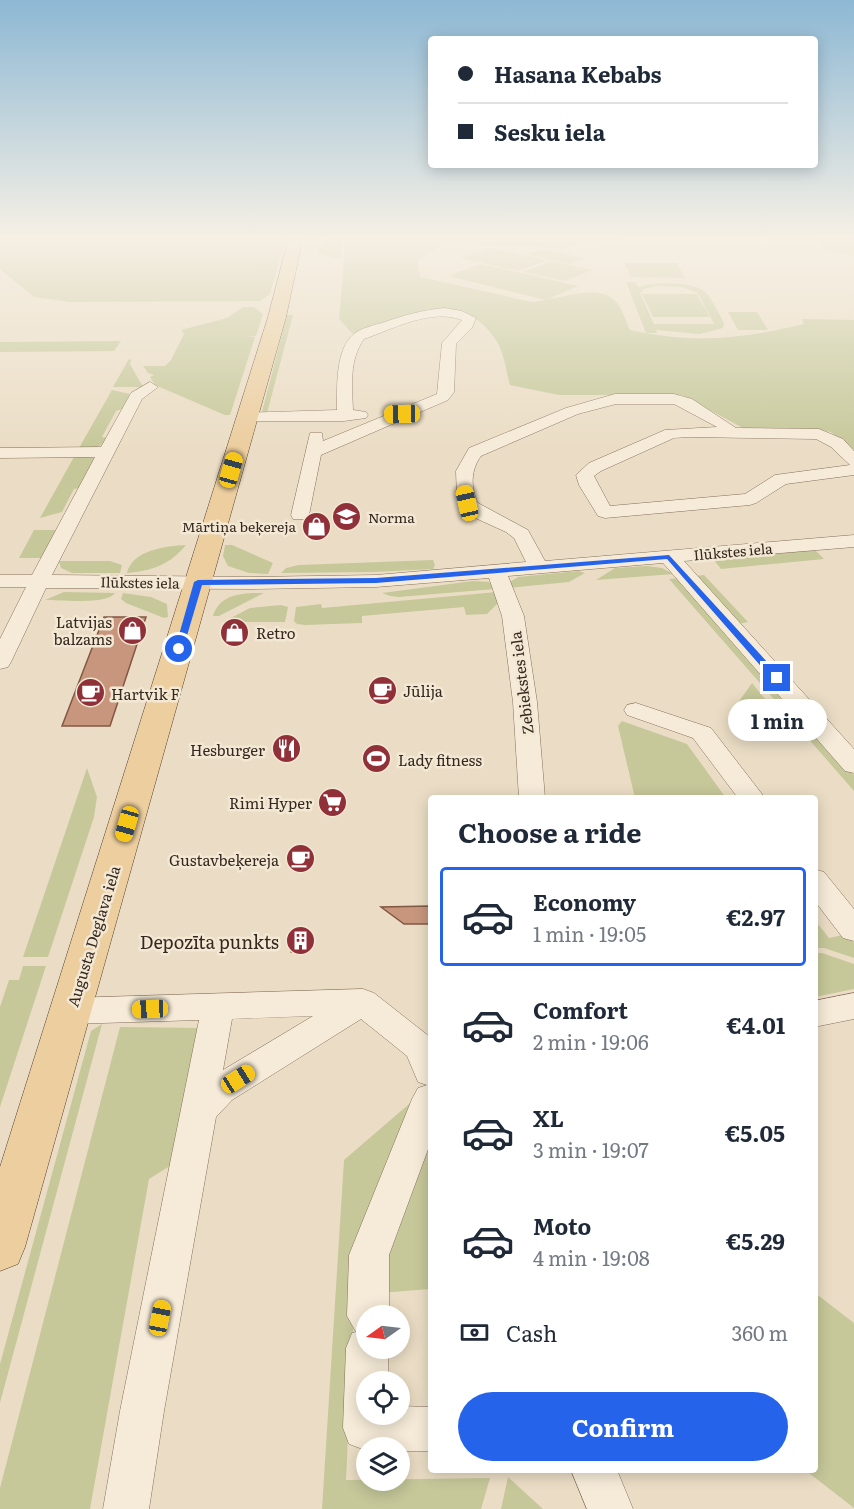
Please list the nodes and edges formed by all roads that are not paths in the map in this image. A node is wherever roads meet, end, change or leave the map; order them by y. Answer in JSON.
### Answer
{"nodes":[{"id":1,"x":280,"y":307,"type":"edge"},
{"id":2,"x":150,"y":387,"type":"dead end"},
{"id":3,"x":402,"y":414,"type":"junction"},
{"id":4,"x":248,"y":416,"type":"junction"},
{"id":5,"x":321,"y":416,"type":"junction"},
{"id":6,"x":344,"y":416,"type":"junction"},
{"id":7,"x":731,"y":432,"type":"junction"},
{"id":8,"x":107,"y":452,"type":"junction"},
{"id":9,"x":313,"y":452,"type":"junction"},
{"id":10,"x":0,"y":453,"type":"edge"},
{"id":11,"x":854,"y":461,"type":"edge"},
{"id":12,"x":854,"y":470,"type":"edge"},
{"id":13,"x":300,"y":515,"type":"dead end"},
{"id":14,"x":854,"y":541,"type":"edge"},
{"id":15,"x":669,"y":557,"type":"junction"},
{"id":16,"x":538,"y":567,"type":"junction"},
{"id":17,"x":496,"y":570,"type":"junction"},
{"id":18,"x":0,"y":581,"type":"edge"},
{"id":19,"x":39,"y":581,"type":"junction"},
{"id":20,"x":198,"y":582,"type":"junction"},
{"id":21,"x":0,"y":662,"type":"edge"},
{"id":22,"x":636,"y":710,"type":"dead end"},
{"id":23,"x":854,"y":765,"type":"edge"},
{"id":24,"x":532,"y":795,"type":"edge"},
{"id":25,"x":750,"y":795,"type":"edge"},
{"id":26,"x":818,"y":884,"type":"edge"},
{"id":27,"x":854,"y":930,"type":"edge"},
{"id":28,"x":363,"y":1002,"type":"junction"},
{"id":29,"x":218,"y":1006,"type":"junction"},
{"id":30,"x":854,"y":1006,"type":"edge"},
{"id":31,"x":70,"y":1011,"type":"junction"},
{"id":32,"x":818,"y":1013,"type":"edge"},
{"id":33,"x":428,"y":1067,"type":"edge"},
{"id":34,"x":428,"y":1104,"type":"edge"},
{"id":35,"x":199,"y":1110,"type":"junction"},
{"id":36,"x":0,"y":1247,"type":"edge"},
{"id":37,"x":368,"y":1305,"type":"edge"},
{"id":38,"x":367,"y":1359,"type":"edge"},
{"id":39,"x":428,"y":1429,"type":"edge"},
{"id":40,"x":595,"y":1473,"type":"edge"},
{"id":41,"x":126,"y":1509,"type":"edge"},
{"id":42,"x":610,"y":1509,"type":"edge"}],
"edges":[{"from":1,"to":4,"type":"main road","name":"Augusta Deglava iela"},
{"from":2,"to":8,"type":"street"},
{"from":3,"to":6,"type":"street"},
{"from":3,"to":6,"type":"street"},
{"from":3,"to":9,"type":"street"},
{"from":4,"to":5,"type":"street"},
{"from":4,"to":20,"type":"main road","name":"Augusta Deglava iela"},
{"from":5,"to":6,"type":"street"},
{"from":5,"to":9,"type":"street"},
{"from":7,"to":11,"type":"street"},
{"from":7,"to":12,"type":"street"},
{"from":7,"to":16,"type":"street"},
{"from":8,"to":10,"type":"street"},
{"from":8,"to":19,"type":"street"},
{"from":9,"to":13,"type":"street"},
{"from":14,"to":15,"type":"street","name":"Ilūkstes iela"},
{"from":15,"to":16,"type":"street","name":"Ilūkstes iela"},
{"from":15,"to":23,"type":"street"},
{"from":16,"to":17,"type":"street","name":"Ilūkstes iela"},
{"from":17,"to":20,"type":"street","name":"Ilūkstes iela"},
{"from":17,"to":24,"type":"street","name":"Zebiekstes iela"},
{"from":18,"to":19,"type":"street","name":"Ilūkstes iela"},
{"from":19,"to":20,"type":"street","name":"Ilūkstes iela"},
{"from":19,"to":21,"type":"street"},
{"from":20,"to":31,"type":"main road","name":"Augusta Deglava iela"},
{"from":22,"to":25,"type":"street"},
{"from":26,"to":27,"type":"street"},
{"from":28,"to":29,"type":"street"},
{"from":28,"to":33,"type":"street"},
{"from":28,"to":35,"type":"street"},
{"from":29,"to":31,"type":"street"},
{"from":29,"to":35,"type":"street"},
{"from":30,"to":32,"type":"street"},
{"from":31,"to":36,"type":"main road","name":"Augusta Deglava iela"},
{"from":34,"to":37,"type":"street"},
{"from":35,"to":41,"type":"street"},
{"from":38,"to":39,"type":"street"},
{"from":40,"to":42,"type":"street"}]}
